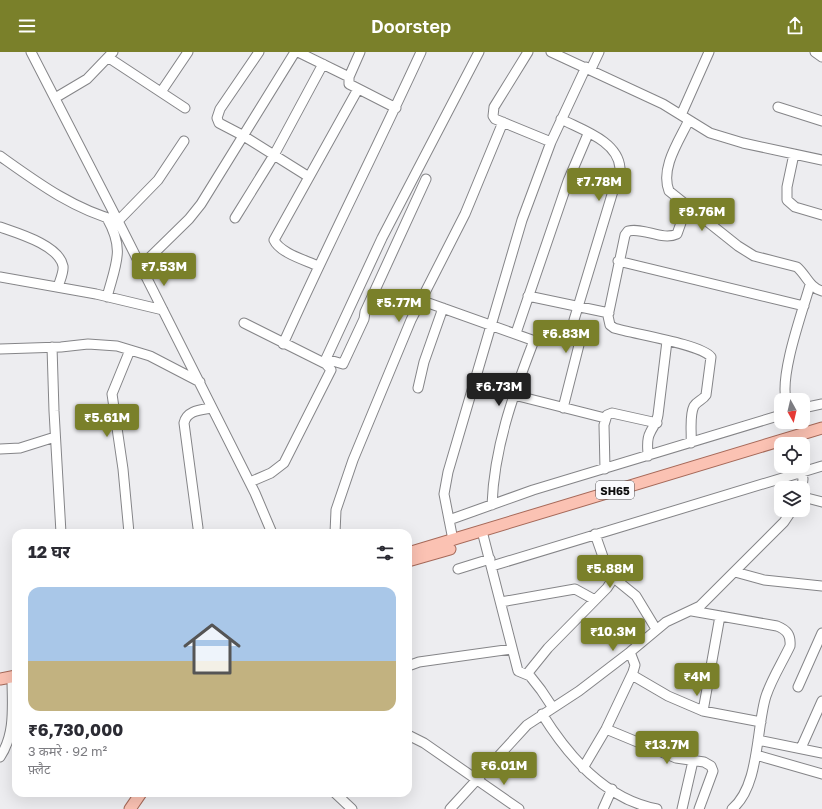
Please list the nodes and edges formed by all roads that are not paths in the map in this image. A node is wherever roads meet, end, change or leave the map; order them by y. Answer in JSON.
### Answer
{"nodes":[{"id":1,"x":31,"y":52,"type":"edge"},
{"id":2,"x":188,"y":52,"type":"edge"},
{"id":3,"x":259,"y":52,"type":"edge"},
{"id":4,"x":296,"y":52,"type":"edge"},
{"id":5,"x":320,"y":52,"type":"edge"},
{"id":6,"x":360,"y":52,"type":"edge"},
{"id":7,"x":421,"y":52,"type":"edge"},
{"id":8,"x":479,"y":52,"type":"edge"},
{"id":9,"x":528,"y":52,"type":"edge"},
{"id":10,"x":554,"y":52,"type":"edge"},
{"id":11,"x":599,"y":52,"type":"edge"},
{"id":12,"x":709,"y":52,"type":"edge"},
{"id":13,"x":815,"y":52,"type":"edge"},
{"id":14,"x":111,"y":55,"type":"edge"},
{"id":15,"x":822,"y":57,"type":"edge"},
{"id":16,"x":320,"y":63,"type":"junction"},
{"id":17,"x":589,"y":68,"type":"junction"},
{"id":18,"x":349,"y":77,"type":"junction"},
{"id":19,"x":358,"y":89,"type":"junction"},
{"id":20,"x":161,"y":92,"type":"junction"},
{"id":21,"x":54,"y":98,"type":"junction"},
{"id":22,"x":778,"y":106,"type":"dead end"},
{"id":23,"x":185,"y":108,"type":"dead end"},
{"id":24,"x":396,"y":108,"type":"junction"},
{"id":25,"x":685,"y":117,"type":"junction"},
{"id":26,"x":561,"y":119,"type":"junction"},
{"id":27,"x":822,"y":121,"type":"edge"},
{"id":28,"x":503,"y":122,"type":"junction"},
{"id":29,"x":588,"y":134,"type":"junction"},
{"id":30,"x":242,"y":135,"type":"junction"},
{"id":31,"x":184,"y":141,"type":"dead end"},
{"id":32,"x":551,"y":142,"type":"junction"},
{"id":33,"x":794,"y":154,"type":"junction"},
{"id":34,"x":274,"y":155,"type":"junction"},
{"id":35,"x":0,"y":156,"type":"edge"},
{"id":36,"x":822,"y":160,"type":"edge"},
{"id":37,"x":308,"y":177,"type":"junction"},
{"id":38,"x":426,"y":180,"type":"dead end"},
{"id":39,"x":687,"y":206,"type":"junction"},
{"id":40,"x":822,"y":215,"type":"edge"},
{"id":41,"x":107,"y":218,"type":"junction"},
{"id":42,"x":235,"y":218,"type":"dead end"},
{"id":43,"x":118,"y":221,"type":"junction"},
{"id":44,"x":0,"y":227,"type":"edge"},
{"id":45,"x":618,"y":261,"type":"junction"},
{"id":46,"x":141,"y":266,"type":"junction"},
{"id":47,"x":318,"y":266,"type":"junction"},
{"id":48,"x":0,"y":278,"type":"edge"},
{"id":49,"x":810,"y":285,"type":"junction"},
{"id":50,"x":58,"y":287,"type":"junction"},
{"id":51,"x":822,"y":291,"type":"edge"},
{"id":52,"x":528,"y":296,"type":"junction"},
{"id":53,"x":108,"y":297,"type":"junction"},
{"id":54,"x":420,"y":300,"type":"junction"},
{"id":55,"x":578,"y":306,"type":"junction"},
{"id":56,"x":804,"y":306,"type":"junction"},
{"id":57,"x":443,"y":308,"type":"junction"},
{"id":58,"x":163,"y":310,"type":"junction"},
{"id":59,"x":608,"y":313,"type":"junction"},
{"id":60,"x":244,"y":323,"type":"dead end"},
{"id":61,"x":491,"y":326,"type":"junction"},
{"id":62,"x":516,"y":333,"type":"junction"},
{"id":63,"x":667,"y":341,"type":"junction"},
{"id":64,"x":283,"y":344,"type":"junction"},
{"id":65,"x":52,"y":347,"type":"junction"},
{"id":66,"x":0,"y":349,"type":"edge"},
{"id":67,"x":130,"y":350,"type":"junction"},
{"id":68,"x":325,"y":361,"type":"junction"},
{"id":69,"x":200,"y":382,"type":"junction"},
{"id":70,"x":418,"y":388,"type":"dead end"},
{"id":71,"x":785,"y":393,"type":"edge"},
{"id":72,"x":514,"y":395,"type":"junction"},
{"id":73,"x":822,"y":404,"type":"edge"},
{"id":74,"x":810,"y":407,"type":"edge"},
{"id":75,"x":212,"y":408,"type":"junction"},
{"id":76,"x":563,"y":408,"type":"junction"},
{"id":77,"x":774,"y":417,"type":"edge"},
{"id":78,"x":605,"y":418,"type":"junction"},
{"id":79,"x":657,"y":423,"type":"junction"},
{"id":80,"x":822,"y":428,"type":"edge"},
{"id":81,"x":822,"y":436,"type":"edge"},
{"id":82,"x":55,"y":437,"type":"junction"},
{"id":83,"x":803,"y":437,"type":"edge"},
{"id":84,"x":810,"y":438,"type":"edge"},
{"id":85,"x":691,"y":443,"type":"junction"},
{"id":86,"x":774,"y":448,"type":"edge"},
{"id":87,"x":0,"y":449,"type":"edge"},
{"id":88,"x":774,"y":449,"type":"edge"},
{"id":89,"x":648,"y":456,"type":"junction"},
{"id":90,"x":822,"y":466,"type":"edge"},
{"id":91,"x":605,"y":468,"type":"junction"},
{"id":92,"x":810,"y":468,"type":"edge"},
{"id":93,"x":788,"y":473,"type":"edge"},
{"id":94,"x":250,"y":482,"type":"junction"},
{"id":95,"x":810,"y":499,"type":"edge"},
{"id":96,"x":822,"y":502,"type":"edge"},
{"id":97,"x":492,"y":504,"type":"junction"},
{"id":98,"x":787,"y":517,"type":"edge"},
{"id":99,"x":448,"y":520,"type":"junction"},
{"id":100,"x":198,"y":528,"type":"dead end"},
{"id":101,"x":60,"y":529,"type":"edge"},
{"id":102,"x":129,"y":529,"type":"edge"},
{"id":103,"x":270,"y":529,"type":"edge"},
{"id":104,"x":335,"y":529,"type":"edge"},
{"id":105,"x":483,"y":534,"type":"junction"},
{"id":106,"x":595,"y":534,"type":"junction"},
{"id":107,"x":453,"y":540,"type":"junction"},
{"id":108,"x":412,"y":552,"type":"edge"},
{"id":109,"x":412,"y":560,"type":"edge"},
{"id":110,"x":491,"y":562,"type":"junction"},
{"id":111,"x":458,"y":569,"type":"dead end"},
{"id":112,"x":735,"y":572,"type":"junction"},
{"id":113,"x":614,"y":579,"type":"junction"},
{"id":114,"x":822,"y":586,"type":"edge"},
{"id":115,"x":595,"y":600,"type":"junction"},
{"id":116,"x":501,"y":602,"type":"junction"},
{"id":117,"x":692,"y":611,"type":"junction"},
{"id":118,"x":720,"y":616,"type":"junction"},
{"id":119,"x":656,"y":629,"type":"junction"},
{"id":120,"x":822,"y":633,"type":"edge"},
{"id":121,"x":512,"y":649,"type":"junction"},
{"id":122,"x":630,"y":652,"type":"junction"},
{"id":123,"x":412,"y":665,"type":"edge"},
{"id":124,"x":527,"y":674,"type":"junction"},
{"id":125,"x":632,"y":675,"type":"junction"},
{"id":126,"x":12,"y":676,"type":"edge"},
{"id":127,"x":0,"y":679,"type":"edge"},
{"id":128,"x":798,"y":687,"type":"dead end"},
{"id":129,"x":822,"y":701,"type":"edge"},
{"id":130,"x":553,"y":708,"type":"junction"},
{"id":131,"x":703,"y":711,"type":"junction"},
{"id":132,"x":542,"y":714,"type":"junction"},
{"id":133,"x":761,"y":722,"type":"junction"},
{"id":134,"x":606,"y":729,"type":"junction"},
{"id":135,"x":12,"y":731,"type":"edge"},
{"id":136,"x":412,"y":737,"type":"edge"},
{"id":137,"x":758,"y":740,"type":"junction"},
{"id":138,"x":801,"y":748,"type":"junction"},
{"id":139,"x":822,"y":753,"type":"edge"},
{"id":140,"x":756,"y":755,"type":"junction"},
{"id":141,"x":0,"y":757,"type":"edge"},
{"id":142,"x":693,"y":761,"type":"junction"},
{"id":143,"x":583,"y":768,"type":"junction"},
{"id":144,"x":822,"y":774,"type":"edge"},
{"id":145,"x":477,"y":780,"type":"junction"},
{"id":146,"x":612,"y":789,"type":"junction"},
{"id":147,"x":138,"y":797,"type":"edge"},
{"id":148,"x":339,"y":797,"type":"edge"},
{"id":149,"x":130,"y":809,"type":"edge"},
{"id":150,"x":352,"y":809,"type":"edge"},
{"id":151,"x":450,"y":809,"type":"edge"},
{"id":152,"x":519,"y":809,"type":"edge"},
{"id":153,"x":603,"y":809,"type":"edge"},
{"id":154,"x":653,"y":809,"type":"edge"},
{"id":155,"x":682,"y":809,"type":"edge"},
{"id":156,"x":699,"y":809,"type":"edge"},
{"id":157,"x":732,"y":809,"type":"edge"}],
"edges":[{"from":1,"to":21,"type":"street"},
{"from":2,"to":20,"type":"street"},
{"from":3,"to":30,"type":"street"},
{"from":4,"to":16,"type":"street"},
{"from":4,"to":30,"type":"street"},
{"from":5,"to":16,"type":"street"},
{"from":6,"to":18,"type":"street"},
{"from":7,"to":24,"type":"street"},
{"from":8,"to":68,"type":"street"},
{"from":9,"to":28,"type":"street"},
{"from":10,"to":17,"type":"street"},
{"from":11,"to":17,"type":"street"},
{"from":12,"to":25,"type":"street"},
{"from":13,"to":15,"type":"street"},
{"from":14,"to":20,"type":"street"},
{"from":14,"to":21,"type":"street"},
{"from":16,"to":18,"type":"street"},
{"from":16,"to":34,"type":"street"},
{"from":17,"to":25,"type":"street"},
{"from":17,"to":26,"type":"street"},
{"from":18,"to":19,"type":"street"},
{"from":19,"to":24,"type":"street"},
{"from":19,"to":37,"type":"street"},
{"from":20,"to":23,"type":"street"},
{"from":21,"to":43,"type":"street"},
{"from":22,"to":27,"type":"street"},
{"from":24,"to":47,"type":"street"},
{"from":25,"to":33,"type":"street"},
{"from":25,"to":39,"type":"street"},
{"from":26,"to":29,"type":"street"},
{"from":26,"to":32,"type":"street"},
{"from":28,"to":32,"type":"street"},
{"from":28,"to":54,"type":"street"},
{"from":29,"to":52,"type":"street"},
{"from":29,"to":55,"type":"street"},
{"from":30,"to":34,"type":"street"},
{"from":30,"to":46,"type":"street"},
{"from":31,"to":43,"type":"street"},
{"from":32,"to":61,"type":"street"},
{"from":33,"to":36,"type":"street"},
{"from":33,"to":40,"type":"street"},
{"from":34,"to":37,"type":"street"},
{"from":34,"to":42,"type":"street"},
{"from":35,"to":41,"type":"street"},
{"from":37,"to":47,"type":"street"},
{"from":38,"to":68,"type":"street"},
{"from":39,"to":45,"type":"street"},
{"from":39,"to":49,"type":"street"},
{"from":41,"to":43,"type":"street"},
{"from":41,"to":53,"type":"street"},
{"from":43,"to":46,"type":"street"},
{"from":44,"to":50,"type":"street"},
{"from":45,"to":56,"type":"street"},
{"from":45,"to":59,"type":"street"},
{"from":46,"to":58,"type":"street"},
{"from":47,"to":64,"type":"street"},
{"from":48,"to":50,"type":"street"},
{"from":49,"to":51,"type":"street"},
{"from":49,"to":56,"type":"street"},
{"from":50,"to":53,"type":"street"},
{"from":52,"to":55,"type":"street"},
{"from":52,"to":62,"type":"street"},
{"from":53,"to":58,"type":"street"},
{"from":54,"to":57,"type":"street"},
{"from":54,"to":104,"type":"street"},
{"from":55,"to":59,"type":"street"},
{"from":55,"to":76,"type":"street"},
{"from":56,"to":71,"type":"street"},
{"from":57,"to":61,"type":"street"},
{"from":57,"to":70,"type":"street"},
{"from":58,"to":69,"type":"street"},
{"from":59,"to":63,"type":"street"},
{"from":60,"to":64,"type":"street"},
{"from":61,"to":62,"type":"street"},
{"from":61,"to":99,"type":"street"},
{"from":62,"to":72,"type":"street"},
{"from":63,"to":79,"type":"street"},
{"from":63,"to":85,"type":"street"},
{"from":64,"to":68,"type":"street"},
{"from":65,"to":66,"type":"street"},
{"from":65,"to":67,"type":"street"},
{"from":65,"to":82,"type":"street"},
{"from":67,"to":69,"type":"street"},
{"from":67,"to":102,"type":"street"},
{"from":68,"to":94,"type":"street"},
{"from":69,"to":75,"type":"street"},
{"from":72,"to":76,"type":"street"},
{"from":72,"to":97,"type":"street"},
{"from":73,"to":74,"type":"street"},
{"from":75,"to":94,"type":"street"},
{"from":75,"to":100,"type":"street"},
{"from":76,"to":78,"type":"street"},
{"from":77,"to":85,"type":"street"},
{"from":78,"to":79,"type":"street"},
{"from":78,"to":91,"type":"street"},
{"from":79,"to":89,"type":"street"},
{"from":80,"to":83,"type":"main road","number":"SH65"},
{"from":81,"to":84,"type":"main road","number":"SH65"},
{"from":82,"to":87,"type":"street"},
{"from":82,"to":101,"type":"street"},
{"from":85,"to":89,"type":"street"},
{"from":86,"to":105,"type":"main road","number":"SH65"},
{"from":88,"to":105,"type":"main road","number":"SH65"},
{"from":89,"to":91,"type":"street"},
{"from":90,"to":92,"type":"street"},
{"from":91,"to":97,"type":"street"},
{"from":93,"to":106,"type":"street"},
{"from":94,"to":103,"type":"street"},
{"from":95,"to":96,"type":"street"},
{"from":97,"to":99,"type":"street"},
{"from":98,"to":112,"type":"street"},
{"from":99,"to":107,"type":"street"},
{"from":105,"to":107,"type":"main road","number":"SH65"},
{"from":105,"to":109,"type":"main road","number":"SH65"},
{"from":105,"to":110,"type":"street"},
{"from":106,"to":110,"type":"street"},
{"from":106,"to":113,"type":"street"},
{"from":107,"to":108,"type":"main road","number":"SH65"},
{"from":110,"to":111,"type":"street"},
{"from":110,"to":116,"type":"street"},
{"from":112,"to":114,"type":"street"},
{"from":112,"to":117,"type":"street"},
{"from":113,"to":115,"type":"street"},
{"from":113,"to":119,"type":"street"},
{"from":115,"to":116,"type":"street"},
{"from":115,"to":124,"type":"street"},
{"from":116,"to":121,"type":"street"},
{"from":117,"to":118,"type":"street"},
{"from":117,"to":119,"type":"street"},
{"from":118,"to":131,"type":"street"},
{"from":118,"to":133,"type":"street"},
{"from":119,"to":122,"type":"street"},
{"from":120,"to":128,"type":"street"},
{"from":121,"to":123,"type":"street"},
{"from":121,"to":124,"type":"street"},
{"from":122,"to":125,"type":"street"},
{"from":122,"to":130,"type":"street"},
{"from":124,"to":130,"type":"street"},
{"from":125,"to":131,"type":"street"},
{"from":125,"to":134,"type":"street"},
{"from":126,"to":127,"type":"main road"},
{"from":129,"to":138,"type":"street"},
{"from":130,"to":132,"type":"street"},
{"from":131,"to":133,"type":"street"},
{"from":132,"to":143,"type":"street"},
{"from":132,"to":145,"type":"street"},
{"from":133,"to":137,"type":"street"},
{"from":134,"to":142,"type":"street"},
{"from":134,"to":143,"type":"street"},
{"from":135,"to":141,"type":"street"},
{"from":136,"to":145,"type":"street"},
{"from":137,"to":138,"type":"street"},
{"from":137,"to":140,"type":"street"},
{"from":138,"to":139,"type":"street"},
{"from":140,"to":144,"type":"street"},
{"from":140,"to":157,"type":"street"},
{"from":142,"to":155,"type":"street"},
{"from":142,"to":156,"type":"street"},
{"from":143,"to":146,"type":"street"},
{"from":145,"to":151,"type":"street"},
{"from":145,"to":152,"type":"street"},
{"from":146,"to":153,"type":"street"},
{"from":146,"to":154,"type":"street"},
{"from":147,"to":149,"type":"main road"},
{"from":148,"to":150,"type":"street"}]}
